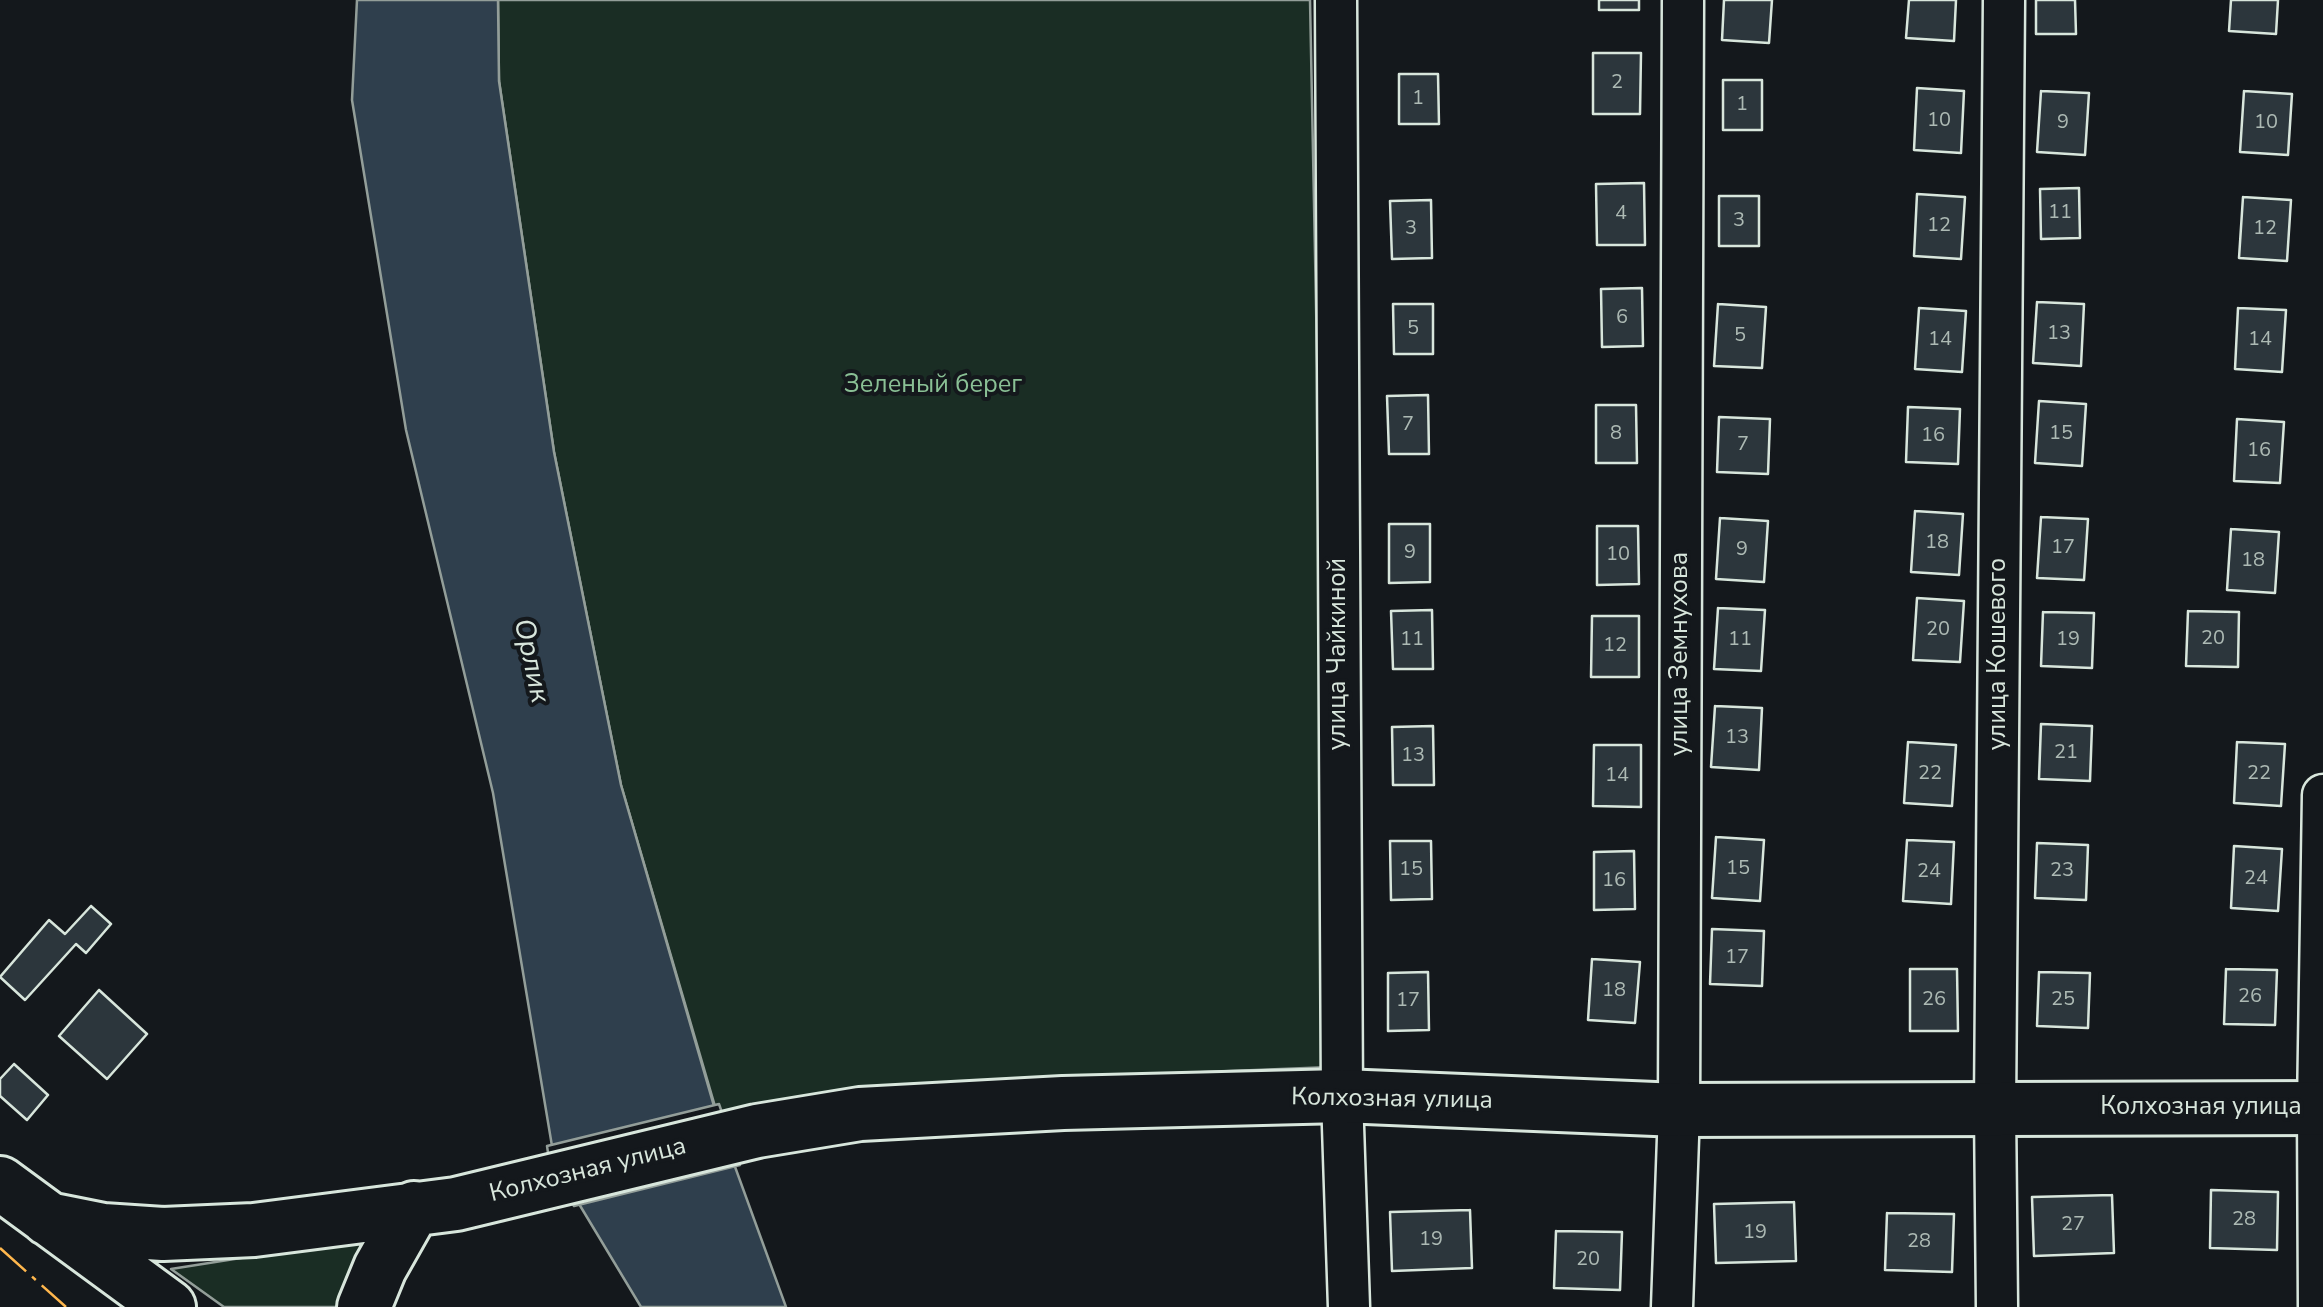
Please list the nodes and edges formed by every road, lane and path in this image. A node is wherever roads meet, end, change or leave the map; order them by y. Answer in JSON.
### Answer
{"nodes":[{"id":1,"x":1336,"y":0,"type":"edge"},
{"id":2,"x":1683,"y":0,"type":"edge"},
{"id":3,"x":2004,"y":0,"type":"edge"},
{"id":4,"x":2323,"y":795,"type":"edge"},
{"id":5,"x":1342,"y":1096,"type":"junction"},
{"id":6,"x":1995,"y":1108,"type":"junction"},
{"id":7,"x":2320,"y":1108,"type":"edge"},
{"id":8,"x":1679,"y":1110,"type":"junction"},
{"id":9,"x":0,"y":1183,"type":"edge"},
{"id":10,"x":414,"y":1208,"type":"junction"},
{"id":11,"x":48,"y":1219,"type":"junction"},
{"id":12,"x":169,"y":1307,"type":"edge"},
{"id":13,"x":364,"y":1307,"type":"edge"},
{"id":14,"x":1350,"y":1307,"type":"edge"},
{"id":15,"x":1672,"y":1307,"type":"edge"},
{"id":16,"x":1997,"y":1307,"type":"edge"},
{"id":17,"x":2319,"y":1307,"type":"edge"}],
"edges":[{"from":1,"to":5,"type":"street","name":"улица Чайкиной"},
{"from":2,"to":8,"type":"street","name":"улица Земнухова"},
{"from":3,"to":6,"type":"street","name":"улица Кошевого"},
{"from":4,"to":7,"type":"street"},
{"from":5,"to":8,"type":"main road","name":"Колхозная улица"},
{"from":5,"to":10,"type":"main road","name":"Колхозная улица"},
{"from":5,"to":14,"type":"street","name":"улица Чайкиной"},
{"from":6,"to":7,"type":"main road","name":"Колхозная улица"},
{"from":6,"to":8,"type":"main road","name":"Колхозная улица"},
{"from":6,"to":16,"type":"street","name":"улица Кошевого"},
{"from":7,"to":17,"type":"street"},
{"from":8,"to":15,"type":"street","name":"улица Земнухова"},
{"from":9,"to":11,"type":"main road"},
{"from":10,"to":11,"type":"main road","name":"Колхозная улица"},
{"from":10,"to":13,"type":"main road"},
{"from":11,"to":12,"type":"main road"}]}
